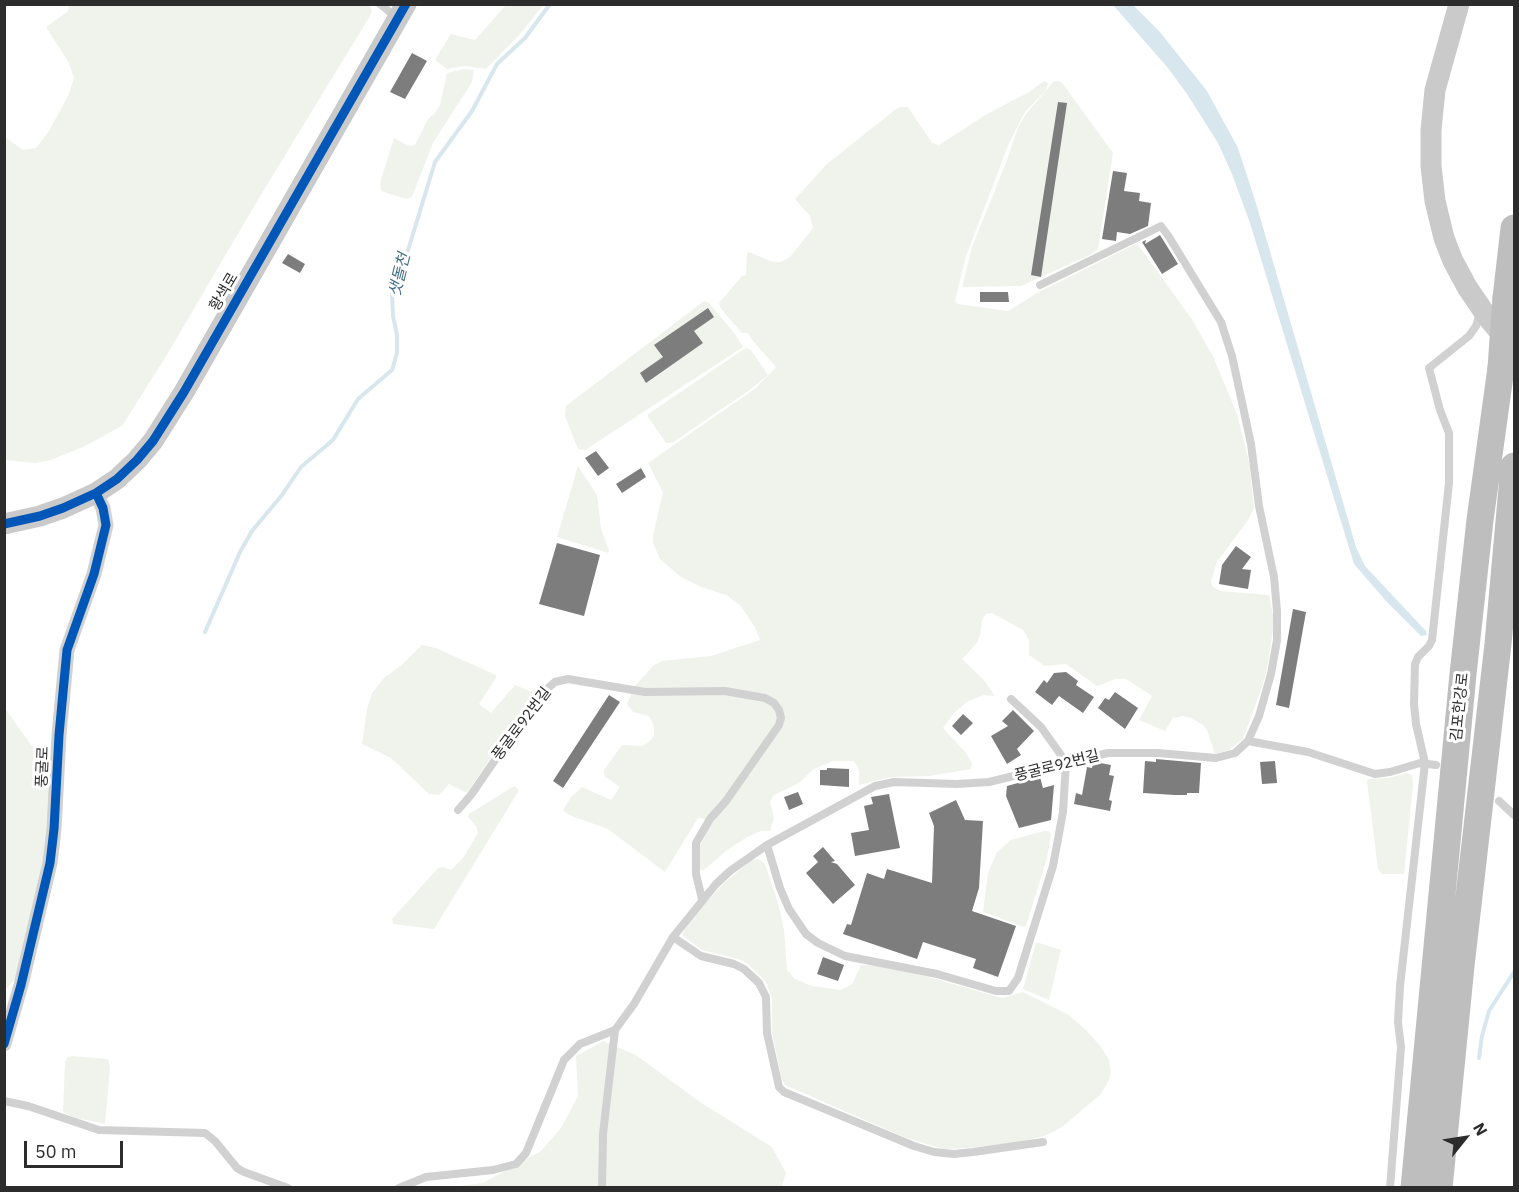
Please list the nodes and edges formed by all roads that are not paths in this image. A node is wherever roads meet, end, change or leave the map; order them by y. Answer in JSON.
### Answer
{"nodes":[{"id":1,"x":380,"y":4,"type":"edge"},
{"id":2,"x":1459,"y":4,"type":"edge"},
{"id":3,"x":402,"y":12,"type":"edge"},
{"id":4,"x":1515,"y":228,"type":"edge"},
{"id":5,"x":1040,"y":285,"type":"dead end"},
{"id":6,"x":1493,"y":303,"type":"junction"},
{"id":7,"x":1508,"y":359,"type":"edge"},
{"id":8,"x":1515,"y":466,"type":"edge"},
{"id":9,"x":96,"y":493,"type":"junction"},
{"id":10,"x":4,"y":524,"type":"edge"},
{"id":11,"x":1011,"y":699,"type":"dead end"},
{"id":12,"x":1248,"y":741,"type":"junction"},
{"id":13,"x":1065,"y":762,"type":"junction"},
{"id":14,"x":1425,"y":763,"type":"junction"},
{"id":15,"x":1436,"y":765,"type":"dead end"},
{"id":16,"x":1499,"y":801,"type":"dead end"},
{"id":17,"x":458,"y":810,"type":"dead end"},
{"id":18,"x":1515,"y":815,"type":"edge"},
{"id":19,"x":767,"y":845,"type":"junction"},
{"id":20,"x":702,"y":900,"type":"junction"},
{"id":21,"x":673,"y":937,"type":"junction"},
{"id":22,"x":615,"y":1030,"type":"junction"},
{"id":23,"x":4,"y":1044,"type":"edge"},
{"id":24,"x":4,"y":1101,"type":"edge"},
{"id":25,"x":1043,"y":1142,"type":"dead end"},
{"id":26,"x":288,"y":1188,"type":"edge"},
{"id":27,"x":399,"y":1188,"type":"edge"},
{"id":28,"x":602,"y":1188,"type":"edge"},
{"id":29,"x":1390,"y":1188,"type":"edge"},
{"id":30,"x":1414,"y":1188,"type":"edge"},
{"id":31,"x":1439,"y":1188,"type":"edge"}],
"edges":[{"from":1,"to":3,"type":"lane"},
{"from":2,"to":6,"type":"street"},
{"from":3,"to":9,"type":"street","name":"황색로"},
{"from":4,"to":6,"type":"highway","name":"김포한강로"},
{"from":5,"to":12,"type":"lane"},
{"from":6,"to":7,"type":"highway","name":"김포한강로","bridge":true},
{"from":6,"to":14,"type":"lane"},
{"from":7,"to":30,"type":"highway","name":"김포한강로"},
{"from":8,"to":31,"type":"highway","name":"김포한강로"},
{"from":9,"to":10,"type":"street","name":"황색로"},
{"from":9,"to":23,"type":"street","name":"풍굴로"},
{"from":11,"to":13,"type":"lane"},
{"from":12,"to":13,"type":"lane","name":"풍굴로92번길"},
{"from":12,"to":14,"type":"lane"},
{"from":13,"to":19,"type":"lane","name":"풍굴로92번길"},
{"from":13,"to":19,"type":"lane"},
{"from":14,"to":15,"type":"lane"},
{"from":14,"to":29,"type":"lane"},
{"from":16,"to":18,"type":"lane"},
{"from":17,"to":20,"type":"lane","name":"풍굴로92번길"},
{"from":19,"to":20,"type":"lane","name":"풍굴로92번길"},
{"from":20,"to":21,"type":"lane","name":"풍굴로92번길"},
{"from":21,"to":22,"type":"lane","name":"풍굴로92번길"},
{"from":21,"to":25,"type":"lane"},
{"from":22,"to":27,"type":"lane"},
{"from":22,"to":28,"type":"lane"},
{"from":24,"to":26,"type":"lane"}]}
